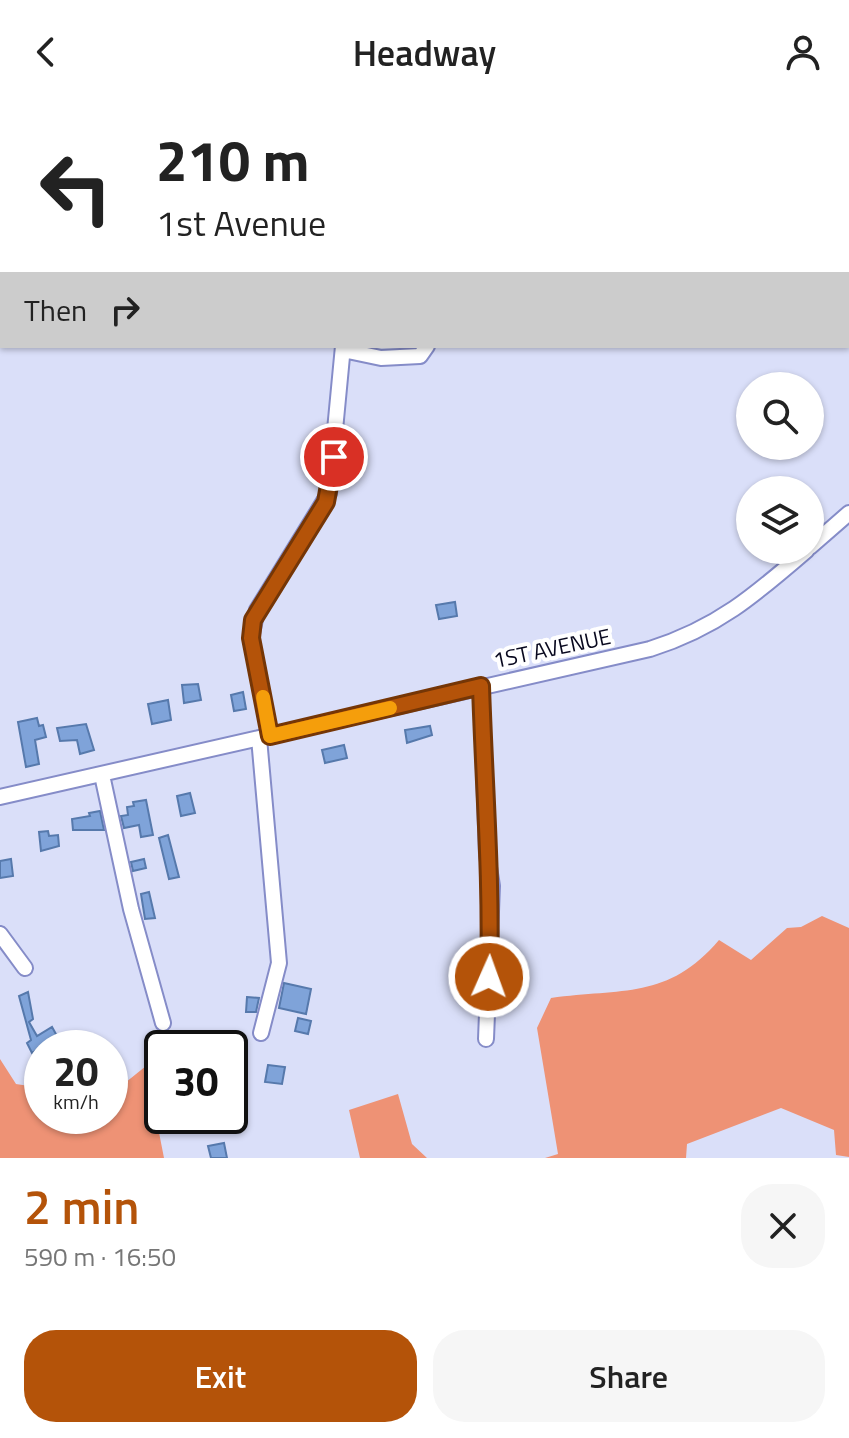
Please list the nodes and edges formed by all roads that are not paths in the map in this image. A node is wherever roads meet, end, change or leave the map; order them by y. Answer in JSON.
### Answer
{"nodes":[{"id":1,"x":343,"y":348,"type":"edge"},
{"id":2,"x":426,"y":348,"type":"edge"},
{"id":3,"x":849,"y":513,"type":"edge"},
{"id":4,"x":824,"y":534,"type":"edge"},
{"id":5,"x":790,"y":564,"type":"edge"},
{"id":6,"x":481,"y":686,"type":"junction"},
{"id":7,"x":264,"y":737,"type":"junction"},
{"id":8,"x":102,"y":775,"type":"junction"},
{"id":9,"x":0,"y":797,"type":"edge"},
{"id":10,"x":0,"y":934,"type":"edge"},
{"id":11,"x":25,"y":968,"type":"dead end"},
{"id":12,"x":163,"y":1023,"type":"dead end"},
{"id":13,"x":261,"y":1033,"type":"dead end"},
{"id":14,"x":486,"y":1039,"type":"dead end"}],
"edges":[{"from":1,"to":2,"type":"street"},
{"from":1,"to":7,"type":"street"},
{"from":3,"to":4,"type":"street","name":"1ST AVENUE"},
{"from":5,"to":6,"type":"street","name":"1ST AVENUE"},
{"from":6,"to":7,"type":"street","name":"1ST AVENUE"},
{"from":6,"to":14,"type":"street"},
{"from":7,"to":8,"type":"street","name":"1ST AVENUE"},
{"from":7,"to":13,"type":"street"},
{"from":8,"to":9,"type":"street","name":"1ST AVENUE"},
{"from":8,"to":12,"type":"street"},
{"from":10,"to":11,"type":"street"}]}
